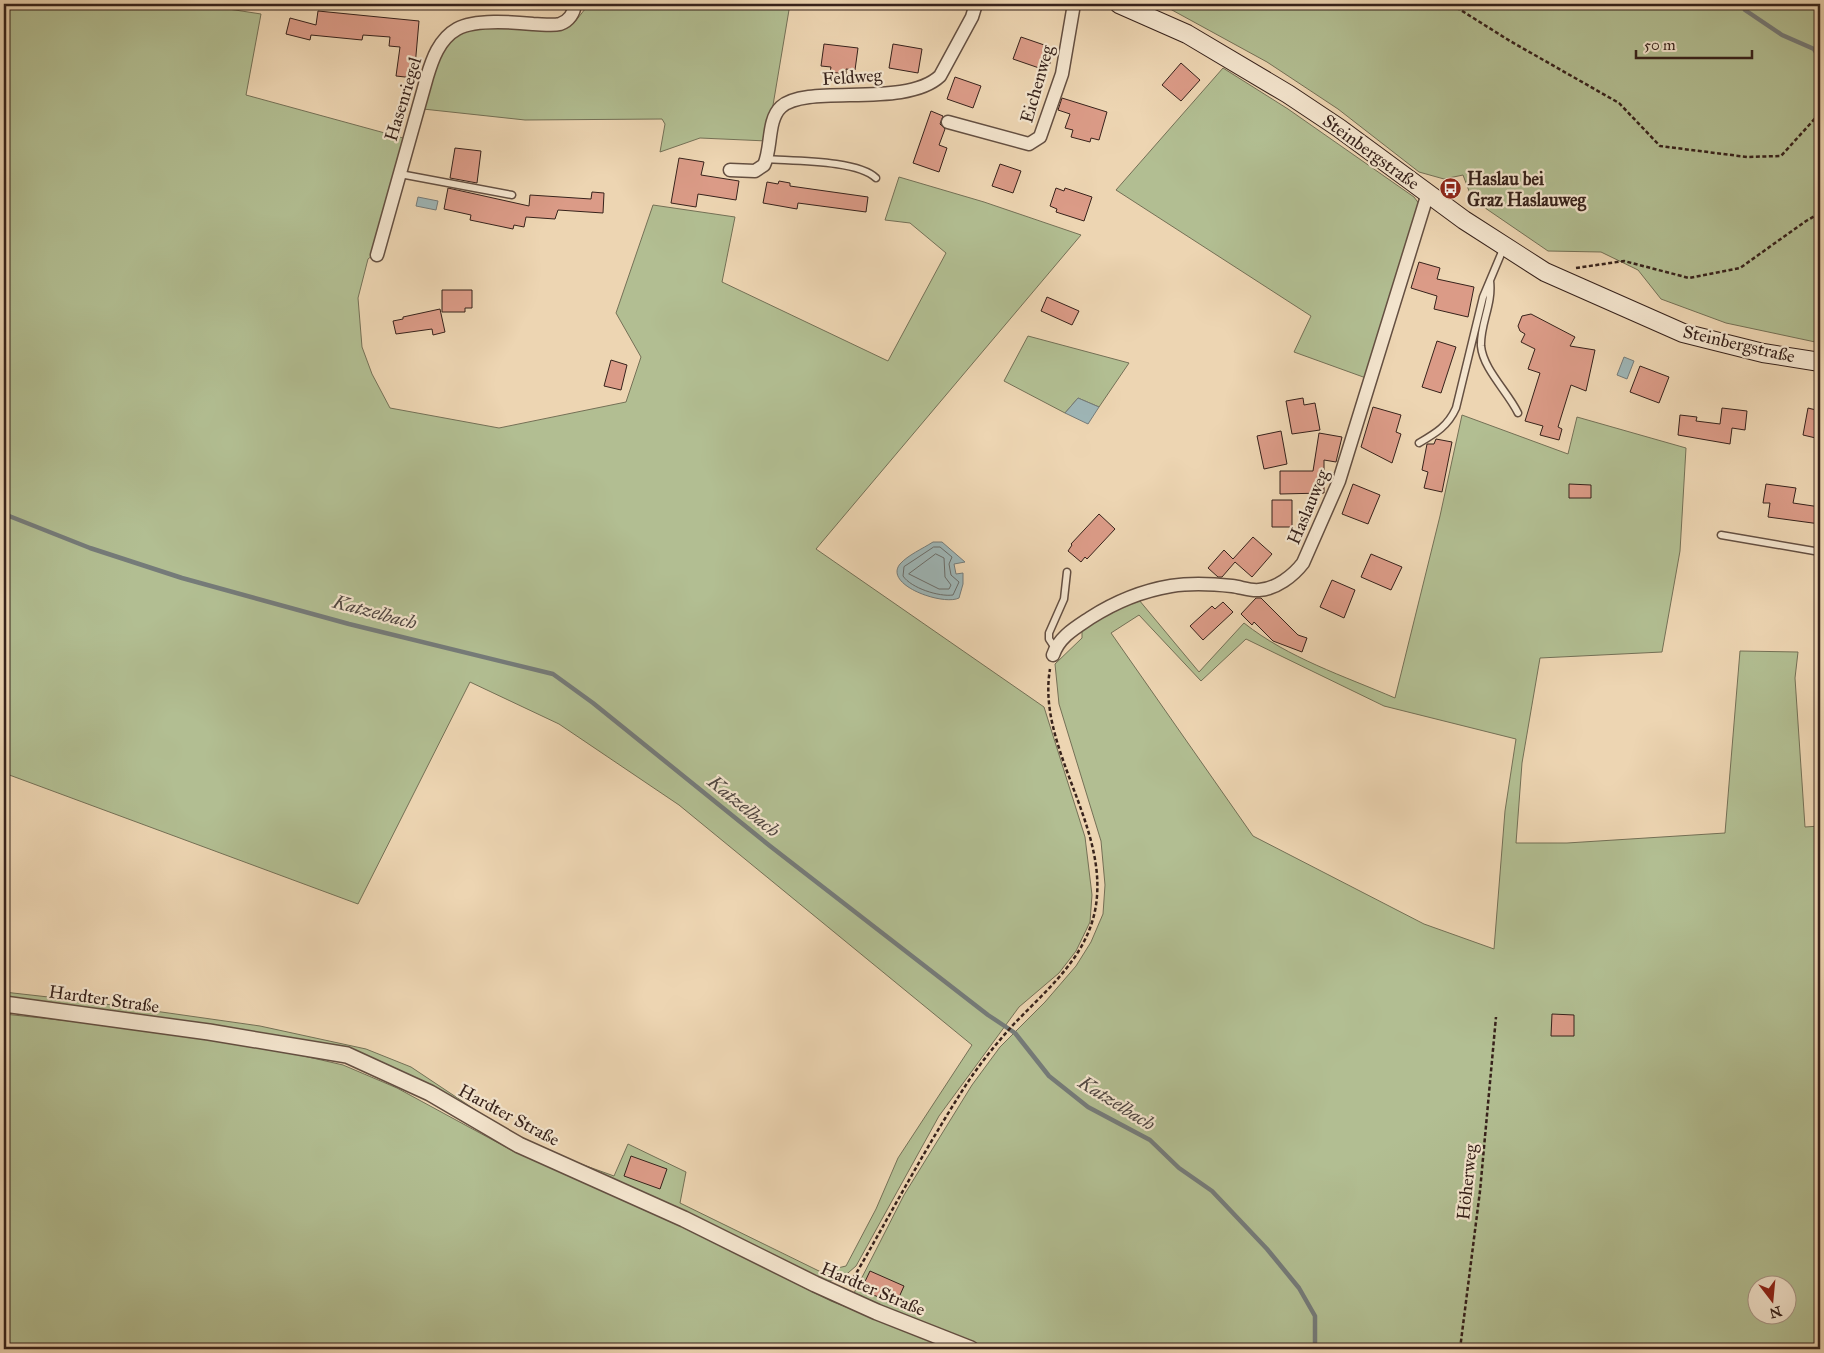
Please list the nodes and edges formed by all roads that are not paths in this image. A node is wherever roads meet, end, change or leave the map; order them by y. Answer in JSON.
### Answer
{"nodes":[{"id":1,"x":575,"y":4,"type":"edge"},
{"id":2,"x":976,"y":4,"type":"edge"},
{"id":3,"x":1074,"y":4,"type":"edge"},
{"id":4,"x":1119,"y":4,"type":"edge"},
{"id":5,"x":948,"y":122,"type":"dead end"},
{"id":6,"x":767,"y":159,"type":"junction"},
{"id":7,"x":730,"y":170,"type":"dead end"},
{"id":8,"x":400,"y":174,"type":"junction"},
{"id":9,"x":876,"y":178,"type":"dead end"},
{"id":10,"x":1428,"y":193,"type":"junction"},
{"id":11,"x":512,"y":195,"type":"dead end"},
{"id":12,"x":1504,"y":246,"type":"junction"},
{"id":13,"x":377,"y":255,"type":"dead end"},
{"id":14,"x":1489,"y":280,"type":"junction"},
{"id":15,"x":1820,"y":362,"type":"edge"},
{"id":16,"x":1518,"y":413,"type":"dead end"},
{"id":17,"x":1419,"y":443,"type":"dead end"},
{"id":18,"x":1721,"y":535,"type":"dead end"},
{"id":19,"x":1820,"y":552,"type":"edge"},
{"id":20,"x":1067,"y":572,"type":"dead end"},
{"id":21,"x":1054,"y":651,"type":"joint"},
{"id":22,"x":4,"y":1004,"type":"edge"},
{"id":23,"x":971,"y":1349,"type":"edge"}],
"edges":[{"from":1,"to":8,"type":"street","name":"Hasenriegel"},
{"from":2,"to":6,"type":"street","name":"Feldweg"},
{"from":3,"to":5,"type":"street","name":"Eichenweg"},
{"from":4,"to":10,"type":"main road","name":"Steinbergstraße"},
{"from":6,"to":7,"type":"street"},
{"from":6,"to":9,"type":"lane"},
{"from":8,"to":11,"type":"lane"},
{"from":8,"to":13,"type":"street","name":"Hasenriegel"},
{"from":10,"to":12,"type":"main road","name":"Steinbergstraße"},
{"from":10,"to":21,"type":"street","name":"Haslauweg"},
{"from":12,"to":14,"type":"lane"},
{"from":12,"to":15,"type":"main road","name":"Steinbergstraße"},
{"from":14,"to":16,"type":"lane"},
{"from":14,"to":17,"type":"lane"},
{"from":18,"to":19,"type":"lane"},
{"from":20,"to":21,"type":"lane"},
{"from":22,"to":23,"type":"street","name":"Hardter Straße"}]}
